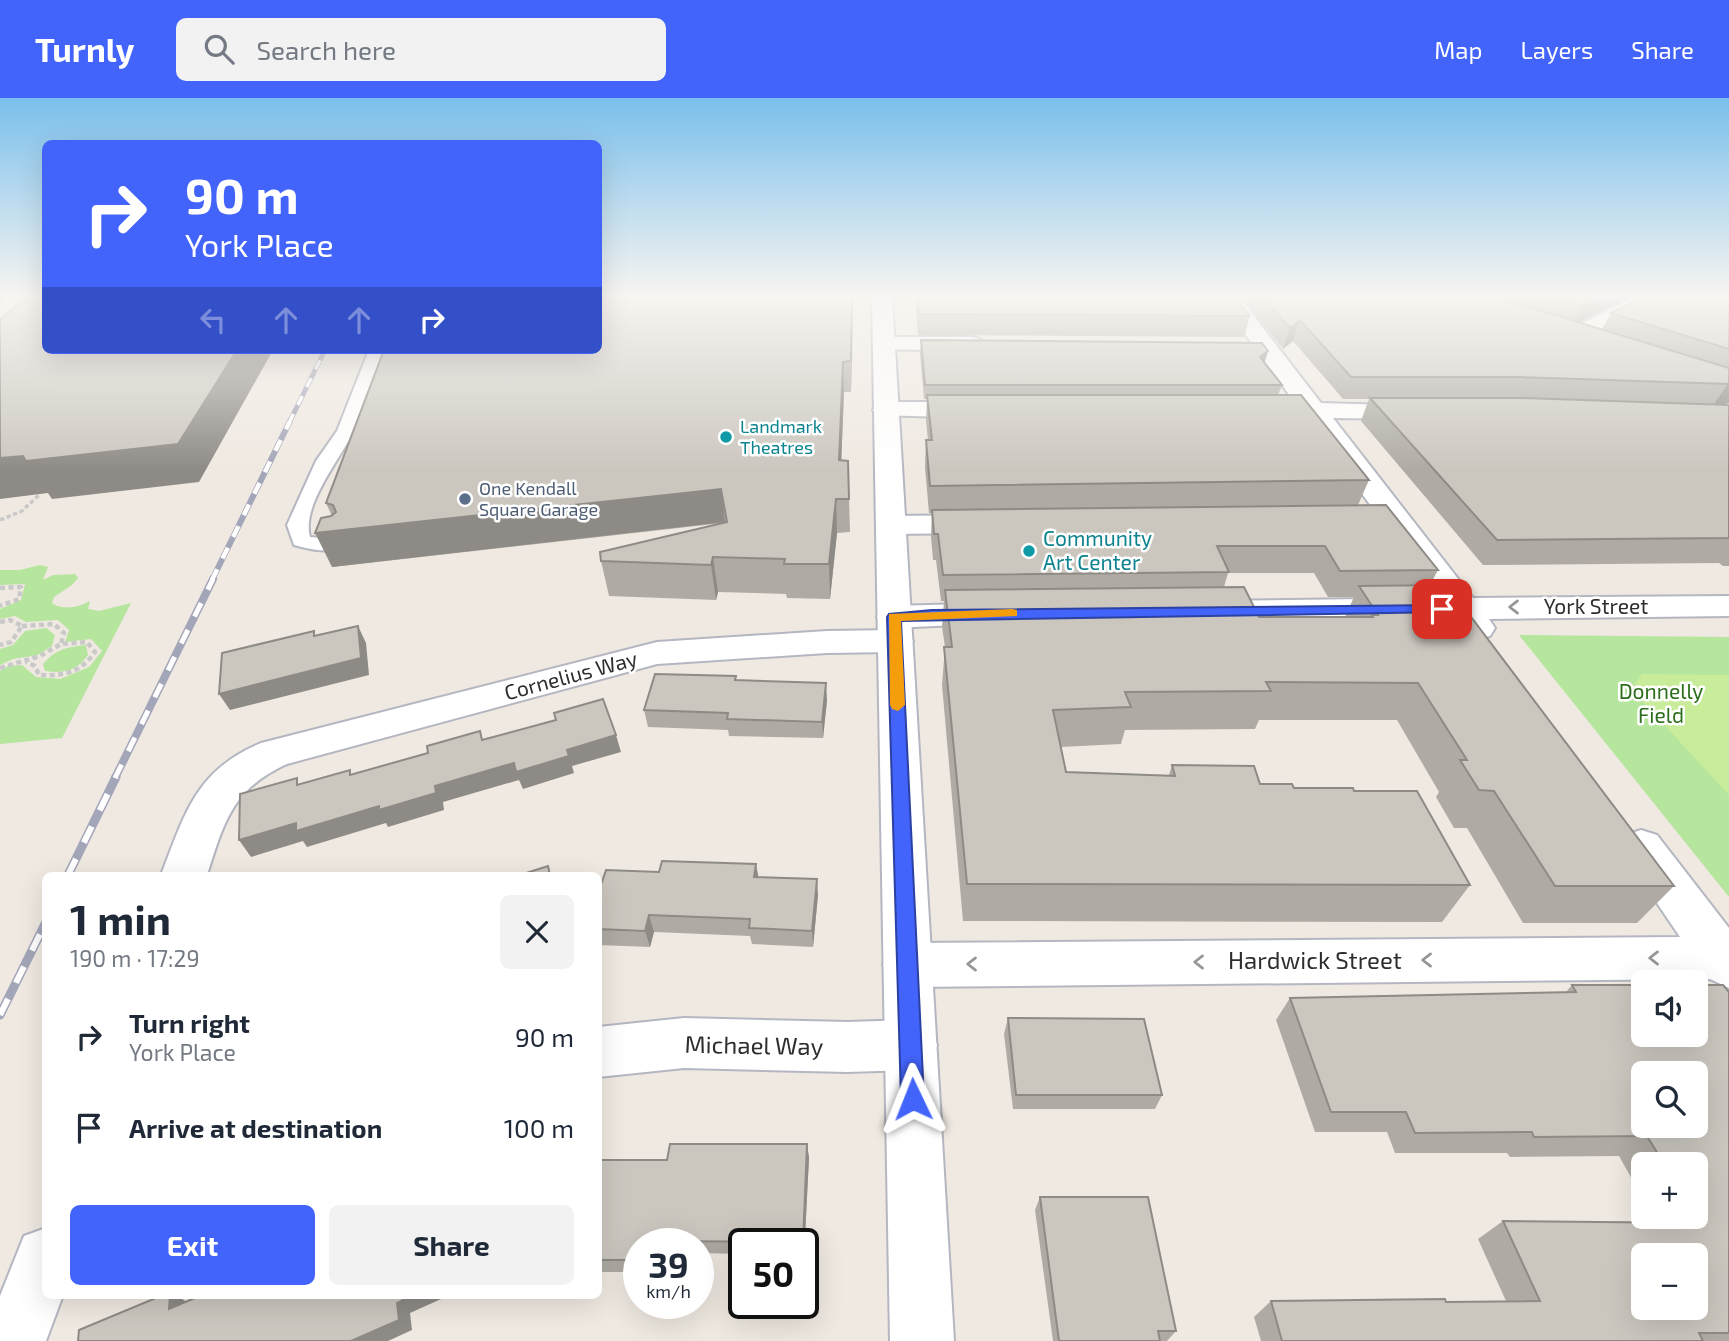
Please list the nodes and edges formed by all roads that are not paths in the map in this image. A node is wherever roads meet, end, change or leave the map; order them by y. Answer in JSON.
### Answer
{"nodes":[{"id":1,"x":374,"y":355,"type":"edge"},
{"id":2,"x":884,"y":355,"type":"edge"},
{"id":3,"x":1271,"y":355,"type":"edge"},
{"id":4,"x":886,"y":410,"type":"junction"},
{"id":5,"x":1002,"y":410,"type":"edge"},
{"id":6,"x":1235,"y":410,"type":"edge"},
{"id":7,"x":1313,"y":411,"type":"junction"},
{"id":8,"x":1442,"y":411,"type":"edge"},
{"id":9,"x":1007,"y":524,"type":"edge"},
{"id":10,"x":891,"y":525,"type":"junction"},
{"id":11,"x":340,"y":544,"type":"edge"},
{"id":12,"x":1729,"y":607,"type":"edge"},
{"id":13,"x":1463,"y":608,"type":"junction"},
{"id":14,"x":1177,"y":612,"type":"edge"},
{"id":15,"x":1024,"y":613,"type":"edge"},
{"id":16,"x":895,"y":629,"type":"junction"},
{"id":17,"x":1499,"y":656,"type":"edge"},
{"id":18,"x":1623,"y":824,"type":"edge"},
{"id":19,"x":185,"y":872,"type":"edge"},
{"id":20,"x":1726,"y":962,"type":"edge"},
{"id":21,"x":907,"y":965,"type":"junction"},
{"id":22,"x":911,"y":1045,"type":"junction"},
{"id":23,"x":602,"y":1052,"type":"edge"},
{"id":24,"x":42,"y":1268,"type":"edge"},
{"id":25,"x":14,"y":1341,"type":"edge"},
{"id":26,"x":922,"y":1341,"type":"edge"}],
"edges":[{"from":1,"to":11,"type":"lane"},
{"from":2,"to":4,"type":"street"},
{"from":3,"to":7,"type":"street"},
{"from":4,"to":5,"type":"street"},
{"from":4,"to":10,"type":"street"},
{"from":6,"to":7,"type":"street"},
{"from":7,"to":8,"type":"street"},
{"from":7,"to":13,"type":"street"},
{"from":9,"to":10,"type":"street"},
{"from":10,"to":16,"type":"street"},
{"from":12,"to":13,"type":"street","name":"York Street","one_way":true},
{"from":13,"to":14,"type":"street","name":"York Street"},
{"from":13,"to":17,"type":"street"},
{"from":15,"to":16,"type":"street","name":"Cornelius Way"},
{"from":16,"to":19,"type":"street","name":"Cornelius Way"},
{"from":16,"to":21,"type":"street"},
{"from":18,"to":20,"type":"street"},
{"from":20,"to":21,"type":"street","name":"Hardwick Street","one_way":true},
{"from":21,"to":22,"type":"street"},
{"from":22,"to":23,"type":"street","name":"Michael Way"},
{"from":22,"to":26,"type":"street"},
{"from":24,"to":25,"type":"street"}]}
